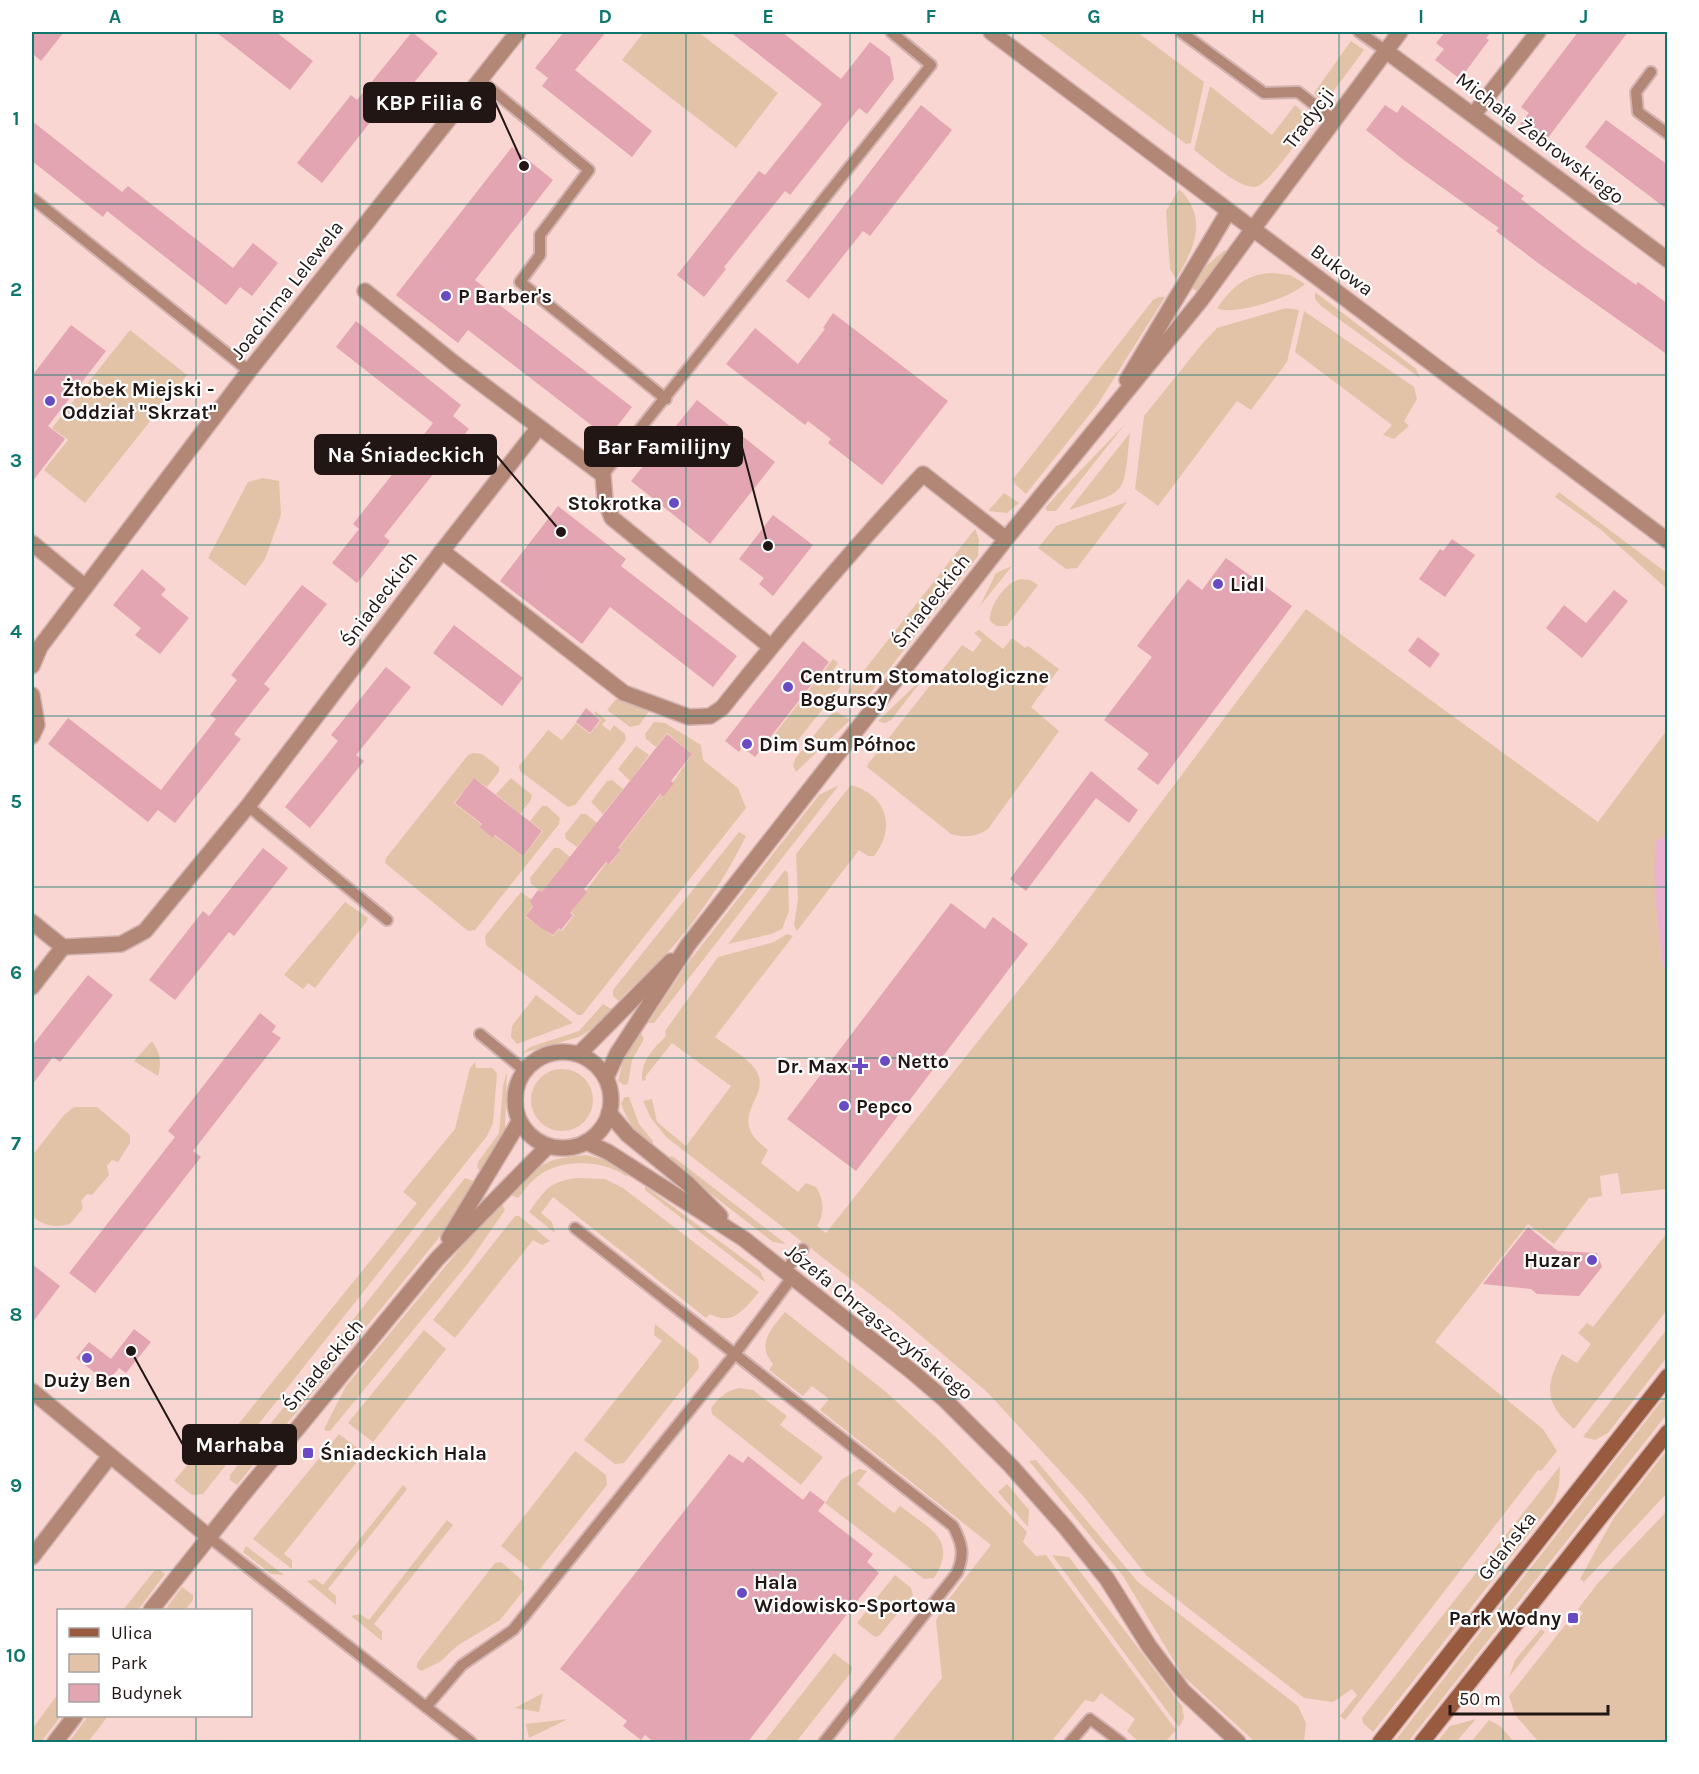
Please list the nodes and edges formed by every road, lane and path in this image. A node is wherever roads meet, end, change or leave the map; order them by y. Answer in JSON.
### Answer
{"nodes":[{"id":1,"x":518,"y":32,"type":"edge"},
{"id":2,"x":891,"y":32,"type":"edge"},
{"id":3,"x":991,"y":32,"type":"edge"},
{"id":4,"x":1181,"y":32,"type":"edge"},
{"id":5,"x":1359,"y":32,"type":"edge"},
{"id":6,"x":1400,"y":32,"type":"edge"},
{"id":7,"x":1538,"y":32,"type":"edge"},
{"id":8,"x":1386,"y":51,"type":"junction"},
{"id":9,"x":1651,"y":72,"type":"dead end"},
{"id":10,"x":480,"y":80,"type":"junction"},
{"id":11,"x":1474,"y":114,"type":"junction"},
{"id":12,"x":1334,"y":120,"type":"junction"},
{"id":13,"x":1668,"y":134,"type":"edge"},
{"id":14,"x":32,"y":198,"type":"edge"},
{"id":15,"x":1228,"y":212,"type":"junction"},
{"id":16,"x":1252,"y":230,"type":"junction"},
{"id":17,"x":1667,"y":259,"type":"edge"},
{"id":18,"x":365,"y":291,"type":"dead end"},
{"id":19,"x":249,"y":371,"type":"junction"},
{"id":20,"x":666,"y":399,"type":"junction"},
{"id":21,"x":1105,"y":419,"type":"junction"},
{"id":22,"x":538,"y":428,"type":"junction"},
{"id":23,"x":603,"y":476,"type":"junction"},
{"id":24,"x":1006,"y":539,"type":"junction"},
{"id":25,"x":1668,"y":542,"type":"edge"},
{"id":26,"x":32,"y":543,"type":"edge"},
{"id":27,"x":442,"y":551,"type":"junction"},
{"id":28,"x":84,"y":586,"type":"junction"},
{"id":29,"x":771,"y":647,"type":"junction"},
{"id":30,"x":32,"y":666,"type":"edge"},
{"id":31,"x":32,"y":695,"type":"edge"},
{"id":32,"x":32,"y":736,"type":"edge"},
{"id":33,"x":248,"y":806,"type":"junction"},
{"id":34,"x":387,"y":920,"type":"dead end"},
{"id":35,"x":32,"y":922,"type":"edge"},
{"id":36,"x":688,"y":945,"type":"junction"},
{"id":37,"x":63,"y":947,"type":"junction"},
{"id":38,"x":32,"y":987,"type":"edge"},
{"id":39,"x":480,"y":1034,"type":"dead end"},
{"id":40,"x":579,"y":1054,"type":"junction"},
{"id":41,"x":524,"y":1070,"type":"junction"},
{"id":42,"x":606,"y":1078,"type":"junction"},
{"id":43,"x":609,"y":1113,"type":"junction"},
{"id":44,"x":519,"y":1122,"type":"junction"},
{"id":45,"x":586,"y":1142,"type":"junction"},
{"id":46,"x":548,"y":1146,"type":"junction"},
{"id":47,"x":575,"y":1228,"type":"dead end"},
{"id":48,"x":744,"y":1239,"type":"junction"},
{"id":49,"x":803,"y":1249,"type":"dead end"},
{"id":50,"x":437,"y":1259,"type":"junction"},
{"id":51,"x":789,"y":1274,"type":"junction"},
{"id":52,"x":734,"y":1355,"type":"junction"},
{"id":53,"x":1668,"y":1376,"type":"edge"},
{"id":54,"x":32,"y":1391,"type":"edge"},
{"id":55,"x":1668,"y":1431,"type":"edge"},
{"id":56,"x":110,"y":1456,"type":"junction"},
{"id":57,"x":209,"y":1537,"type":"junction"},
{"id":58,"x":32,"y":1557,"type":"edge"},
{"id":59,"x":153,"y":1609,"type":"edge"},
{"id":60,"x":426,"y":1707,"type":"junction"},
{"id":61,"x":74,"y":1717,"type":"edge"},
{"id":62,"x":55,"y":1743,"type":"edge"},
{"id":63,"x":471,"y":1743,"type":"edge"},
{"id":64,"x":824,"y":1743,"type":"edge"},
{"id":65,"x":1070,"y":1743,"type":"edge"},
{"id":66,"x":1121,"y":1743,"type":"edge"},
{"id":67,"x":1238,"y":1743,"type":"edge"},
{"id":68,"x":1380,"y":1743,"type":"edge"},
{"id":69,"x":1422,"y":1743,"type":"edge"}],
"edges":[{"from":1,"to":10,"type":"street","name":"Joachima Lelewela"},
{"from":2,"to":20,"type":"lane"},
{"from":3,"to":15,"type":"street","name":"Bukowa"},
{"from":4,"to":12,"type":"lane"},
{"from":5,"to":8,"type":"lane"},
{"from":6,"to":8,"type":"street","name":"Tradycji"},
{"from":7,"to":11,"type":"street"},
{"from":8,"to":11,"type":"street","name":"Michała Żebrowskiego"},
{"from":8,"to":12,"type":"street","name":"Tradycji"},
{"from":9,"to":13,"type":"lane"},
{"from":10,"to":19,"type":"street","name":"Joachima Lelewela"},
{"from":10,"to":20,"type":"lane"},
{"from":11,"to":17,"type":"street","name":"Michała Żebrowskiego"},
{"from":12,"to":16,"type":"street","name":"Tradycji"},
{"from":14,"to":19,"type":"lane"},
{"from":15,"to":16,"type":"street","name":"Bukowa"},
{"from":15,"to":21,"type":"street","name":"Śniadeckich"},
{"from":16,"to":21,"type":"street","name":"Śniadeckich"},
{"from":16,"to":25,"type":"street","name":"Bukowa"},
{"from":18,"to":22,"type":"street"},
{"from":19,"to":28,"type":"street","name":"Joachima Lelewela"},
{"from":20,"to":23,"type":"lane"},
{"from":21,"to":24,"type":"street","name":"Śniadeckich"},
{"from":22,"to":23,"type":"street"},
{"from":22,"to":27,"type":"street"},
{"from":23,"to":29,"type":"street"},
{"from":24,"to":29,"type":"street","name":"Śniadeckich"},
{"from":24,"to":36,"type":"street","name":"Śniadeckich"},
{"from":26,"to":28,"type":"street"},
{"from":27,"to":29,"type":"street","name":"Śniadeckich"},
{"from":27,"to":33,"type":"street","name":"Śniadeckich"},
{"from":28,"to":30,"type":"street","name":"Joachima Lelewela"},
{"from":31,"to":32,"type":"street"},
{"from":33,"to":34,"type":"lane"},
{"from":33,"to":37,"type":"street","name":"Śniadeckich"},
{"from":35,"to":37,"type":"street"},
{"from":36,"to":40,"type":"street","name":"Śniadeckich"},
{"from":36,"to":42,"type":"street","name":"Śniadeckich"},
{"from":37,"to":38,"type":"street"},
{"from":39,"to":41,"type":"lane"},
{"from":40,"to":41,"type":"street"},
{"from":40,"to":42,"type":"street"},
{"from":41,"to":44,"type":"street"},
{"from":42,"to":43,"type":"street"},
{"from":43,"to":45,"type":"street"},
{"from":43,"to":48,"type":"street","name":"Józefa Chrząszczyńskiego"},
{"from":44,"to":46,"type":"street"},
{"from":44,"to":50,"type":"street","name":"Śniadeckich"},
{"from":45,"to":46,"type":"street"},
{"from":45,"to":48,"type":"street","name":"Józefa Chrząszczyńskiego"},
{"from":46,"to":50,"type":"street","name":"Śniadeckich"},
{"from":47,"to":52,"type":"lane"},
{"from":48,"to":51,"type":"street","name":"Józefa Chrząszczyńskiego"},
{"from":49,"to":51,"type":"lane"},
{"from":50,"to":57,"type":"street","name":"Śniadeckich"},
{"from":51,"to":52,"type":"lane"},
{"from":51,"to":67,"type":"street","name":"Józefa Chrząszczyńskiego"},
{"from":52,"to":60,"type":"lane"},
{"from":52,"to":64,"type":"lane"},
{"from":53,"to":68,"type":"main road","name":"Gdańska"},
{"from":54,"to":56,"type":"street"},
{"from":55,"to":69,"type":"main road"},
{"from":56,"to":57,"type":"street"},
{"from":56,"to":58,"type":"street"},
{"from":57,"to":59,"type":"street","name":"Śniadeckich"},
{"from":57,"to":60,"type":"lane"},
{"from":60,"to":63,"type":"lane"},
{"from":61,"to":62,"type":"street"},
{"from":65,"to":66,"type":"lane"}]}
